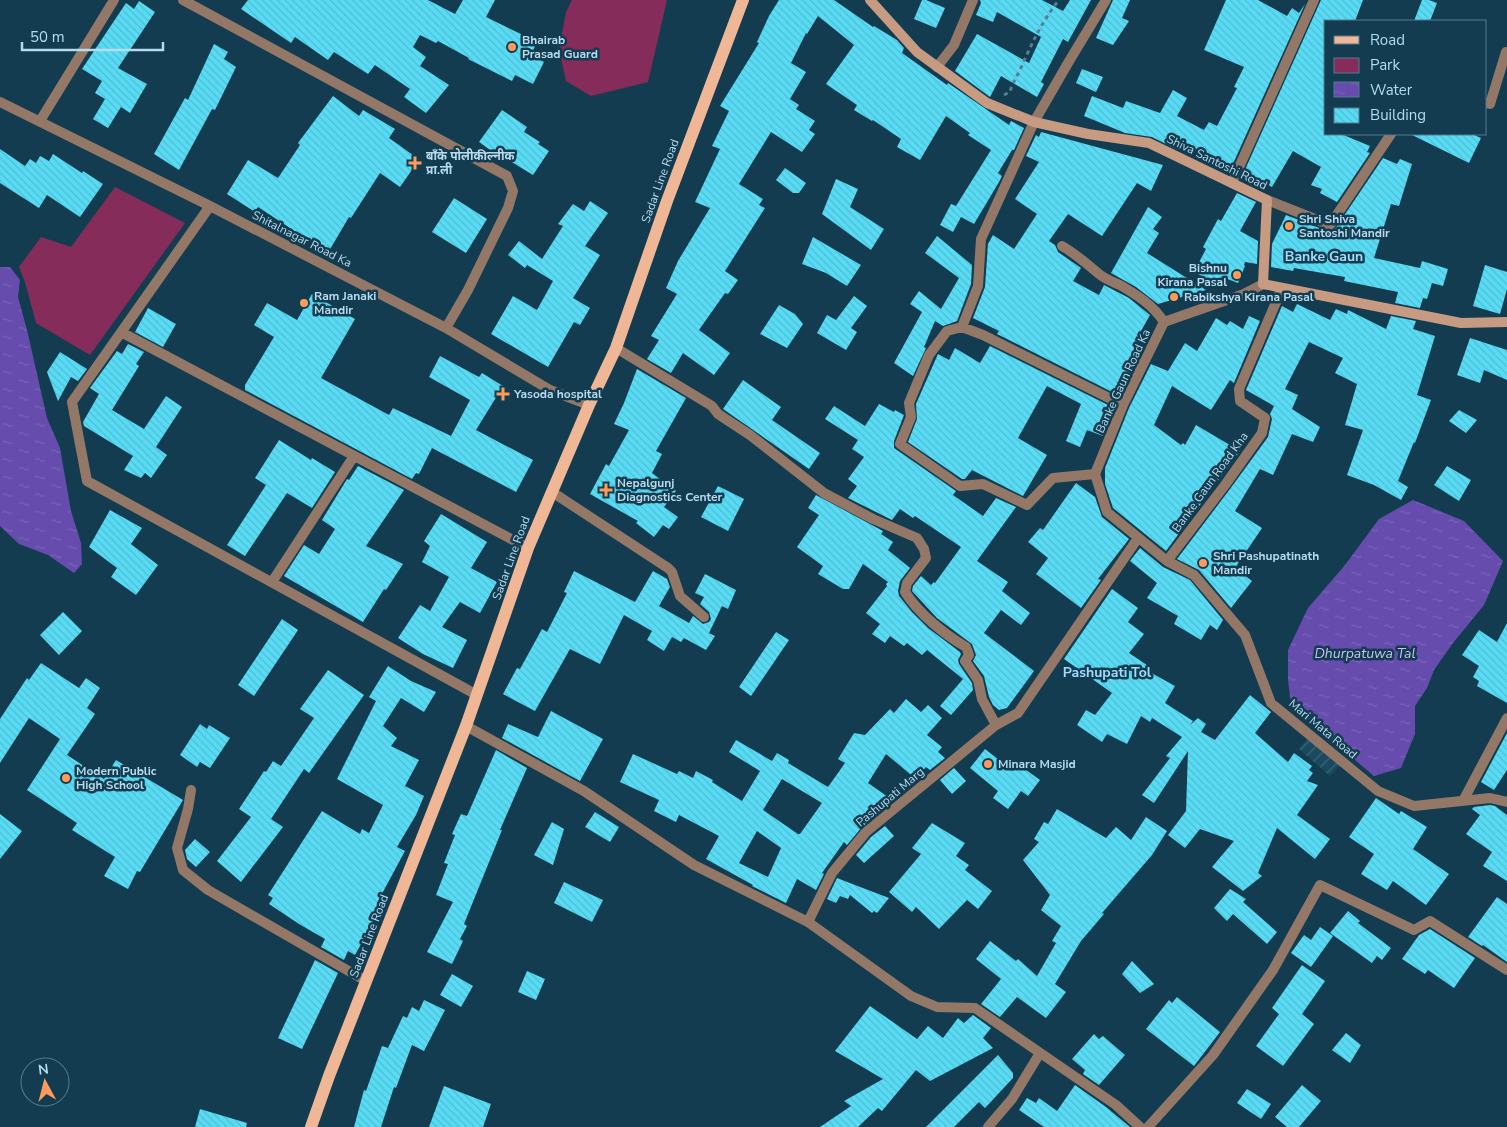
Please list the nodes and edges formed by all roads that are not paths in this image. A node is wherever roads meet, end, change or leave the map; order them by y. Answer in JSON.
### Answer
{"nodes":[{"id":1,"x":114,"y":0,"type":"edge"},
{"id":2,"x":183,"y":0,"type":"edge"},
{"id":3,"x":743,"y":0,"type":"edge"},
{"id":4,"x":870,"y":0,"type":"edge"},
{"id":5,"x":974,"y":0,"type":"edge"},
{"id":6,"x":1106,"y":0,"type":"edge"},
{"id":7,"x":1314,"y":0,"type":"edge"},
{"id":8,"x":1507,"y":53,"type":"edge"},
{"id":9,"x":937,"y":67,"type":"junction"},
{"id":10,"x":0,"y":102,"type":"edge"},
{"id":11,"x":1487,"y":102,"type":"edge"},
{"id":12,"x":40,"y":120,"type":"junction"},
{"id":13,"x":1034,"y":122,"type":"junction"},
{"id":14,"x":1390,"y":135,"type":"edge"},
{"id":15,"x":1232,"y":183,"type":"junction"},
{"id":16,"x":1267,"y":200,"type":"junction"},
{"id":17,"x":210,"y":206,"type":"junction"},
{"id":18,"x":1062,"y":246,"type":"dead end"},
{"id":19,"x":1262,"y":284,"type":"junction"},
{"id":20,"x":1282,"y":288,"type":"junction"},
{"id":21,"x":1164,"y":322,"type":"junction"},
{"id":22,"x":1507,"y":322,"type":"edge"},
{"id":23,"x":962,"y":327,"type":"junction"},
{"id":24,"x":446,"y":328,"type":"junction"},
{"id":25,"x":121,"y":332,"type":"junction"},
{"id":26,"x":616,"y":348,"type":"junction"},
{"id":27,"x":589,"y":405,"type":"junction"},
{"id":28,"x":1123,"y":405,"type":"junction"},
{"id":29,"x":354,"y":456,"type":"junction"},
{"id":30,"x":1095,"y":474,"type":"junction"},
{"id":31,"x":552,"y":492,"type":"junction"},
{"id":32,"x":1138,"y":538,"type":"junction"},
{"id":33,"x":528,"y":548,"type":"junction"},
{"id":34,"x":1167,"y":562,"type":"junction"},
{"id":35,"x":272,"y":582,"type":"junction"},
{"id":36,"x":704,"y":617,"type":"dead end"},
{"id":37,"x":477,"y":695,"type":"junction"},
{"id":38,"x":1507,"y":718,"type":"edge"},
{"id":39,"x":996,"y":725,"type":"junction"},
{"id":40,"x":466,"y":726,"type":"junction"},
{"id":41,"x":191,"y":790,"type":"dead end"},
{"id":42,"x":1464,"y":800,"type":"junction"},
{"id":43,"x":1507,"y":802,"type":"edge"},
{"id":44,"x":808,"y":922,"type":"junction"},
{"id":45,"x":1507,"y":970,"type":"edge"},
{"id":46,"x":366,"y":982,"type":"junction"},
{"id":47,"x":1040,"y":1053,"type":"junction"},
{"id":48,"x":311,"y":1127,"type":"edge"},
{"id":49,"x":988,"y":1127,"type":"edge"},
{"id":50,"x":1140,"y":1127,"type":"edge"},
{"id":51,"x":1148,"y":1127,"type":"edge"}],
"edges":[{"from":1,"to":12,"type":"street"},
{"from":2,"to":24,"type":"street"},
{"from":3,"to":26,"type":"main road","name":"Sadar Line Road"},
{"from":4,"to":9,"type":"main road","name":"Shiva Santoshi Road"},
{"from":5,"to":9,"type":"street"},
{"from":6,"to":13,"type":"street"},
{"from":7,"to":15,"type":"street"},
{"from":8,"to":11,"type":"street"},
{"from":9,"to":13,"type":"main road","name":"Shiva Santoshi Road"},
{"from":10,"to":12,"type":"street","name":"Shitalnagar Road Ka"},
{"from":12,"to":17,"type":"street","name":"Shitalnagar Road Ka"},
{"from":13,"to":15,"type":"main road","name":"Shiva Santoshi Road"},
{"from":13,"to":23,"type":"street"},
{"from":14,"to":16,"type":"street"},
{"from":15,"to":16,"type":"main road","name":"Shiva Santoshi Road"},
{"from":16,"to":19,"type":"main road","name":"Shiva Santoshi Road"},
{"from":17,"to":24,"type":"street","name":"Shitalnagar Road Ka"},
{"from":17,"to":25,"type":"street"},
{"from":18,"to":21,"type":"street"},
{"from":19,"to":20,"type":"main road"},
{"from":19,"to":21,"type":"street","name":"Banke Gaun Road Ka"},
{"from":20,"to":22,"type":"main road"},
{"from":20,"to":34,"type":"street","name":"Banke Gaun Road Kha"},
{"from":21,"to":28,"type":"street","name":"Banke Gaun Road Ka"},
{"from":23,"to":28,"type":"street"},
{"from":23,"to":30,"type":"street"},
{"from":24,"to":27,"type":"street","name":"Shitalnagar Road Ka"},
{"from":25,"to":29,"type":"street"},
{"from":25,"to":35,"type":"street"},
{"from":26,"to":27,"type":"main road","name":"Sadar Line Road"},
{"from":26,"to":39,"type":"street"},
{"from":27,"to":31,"type":"main road","name":"Sadar Line Road"},
{"from":28,"to":30,"type":"street","name":"Banke Gaun Road Ka"},
{"from":29,"to":33,"type":"street"},
{"from":29,"to":35,"type":"street"},
{"from":30,"to":32,"type":"street"},
{"from":31,"to":33,"type":"main road","name":"Sadar Line Road"},
{"from":31,"to":36,"type":"street"},
{"from":32,"to":34,"type":"street","name":"Mari Mata Road"},
{"from":32,"to":39,"type":"street","name":"Pashupati Marg"},
{"from":33,"to":37,"type":"main road","name":"Sadar Line Road"},
{"from":34,"to":42,"type":"street","name":"Mari Mata Road"},
{"from":35,"to":37,"type":"street"},
{"from":37,"to":40,"type":"main road","name":"Sadar Line Road"},
{"from":38,"to":42,"type":"street"},
{"from":39,"to":44,"type":"street","name":"Pashupati Marg"},
{"from":40,"to":44,"type":"street"},
{"from":40,"to":46,"type":"main road","name":"Sadar Line Road"},
{"from":41,"to":46,"type":"street"},
{"from":42,"to":43,"type":"street","name":"Mari Mata Road"},
{"from":44,"to":47,"type":"street"},
{"from":45,"to":51,"type":"street"},
{"from":46,"to":48,"type":"main road","name":"Sadar Line Road"},
{"from":47,"to":49,"type":"street"},
{"from":47,"to":50,"type":"street"}]}
